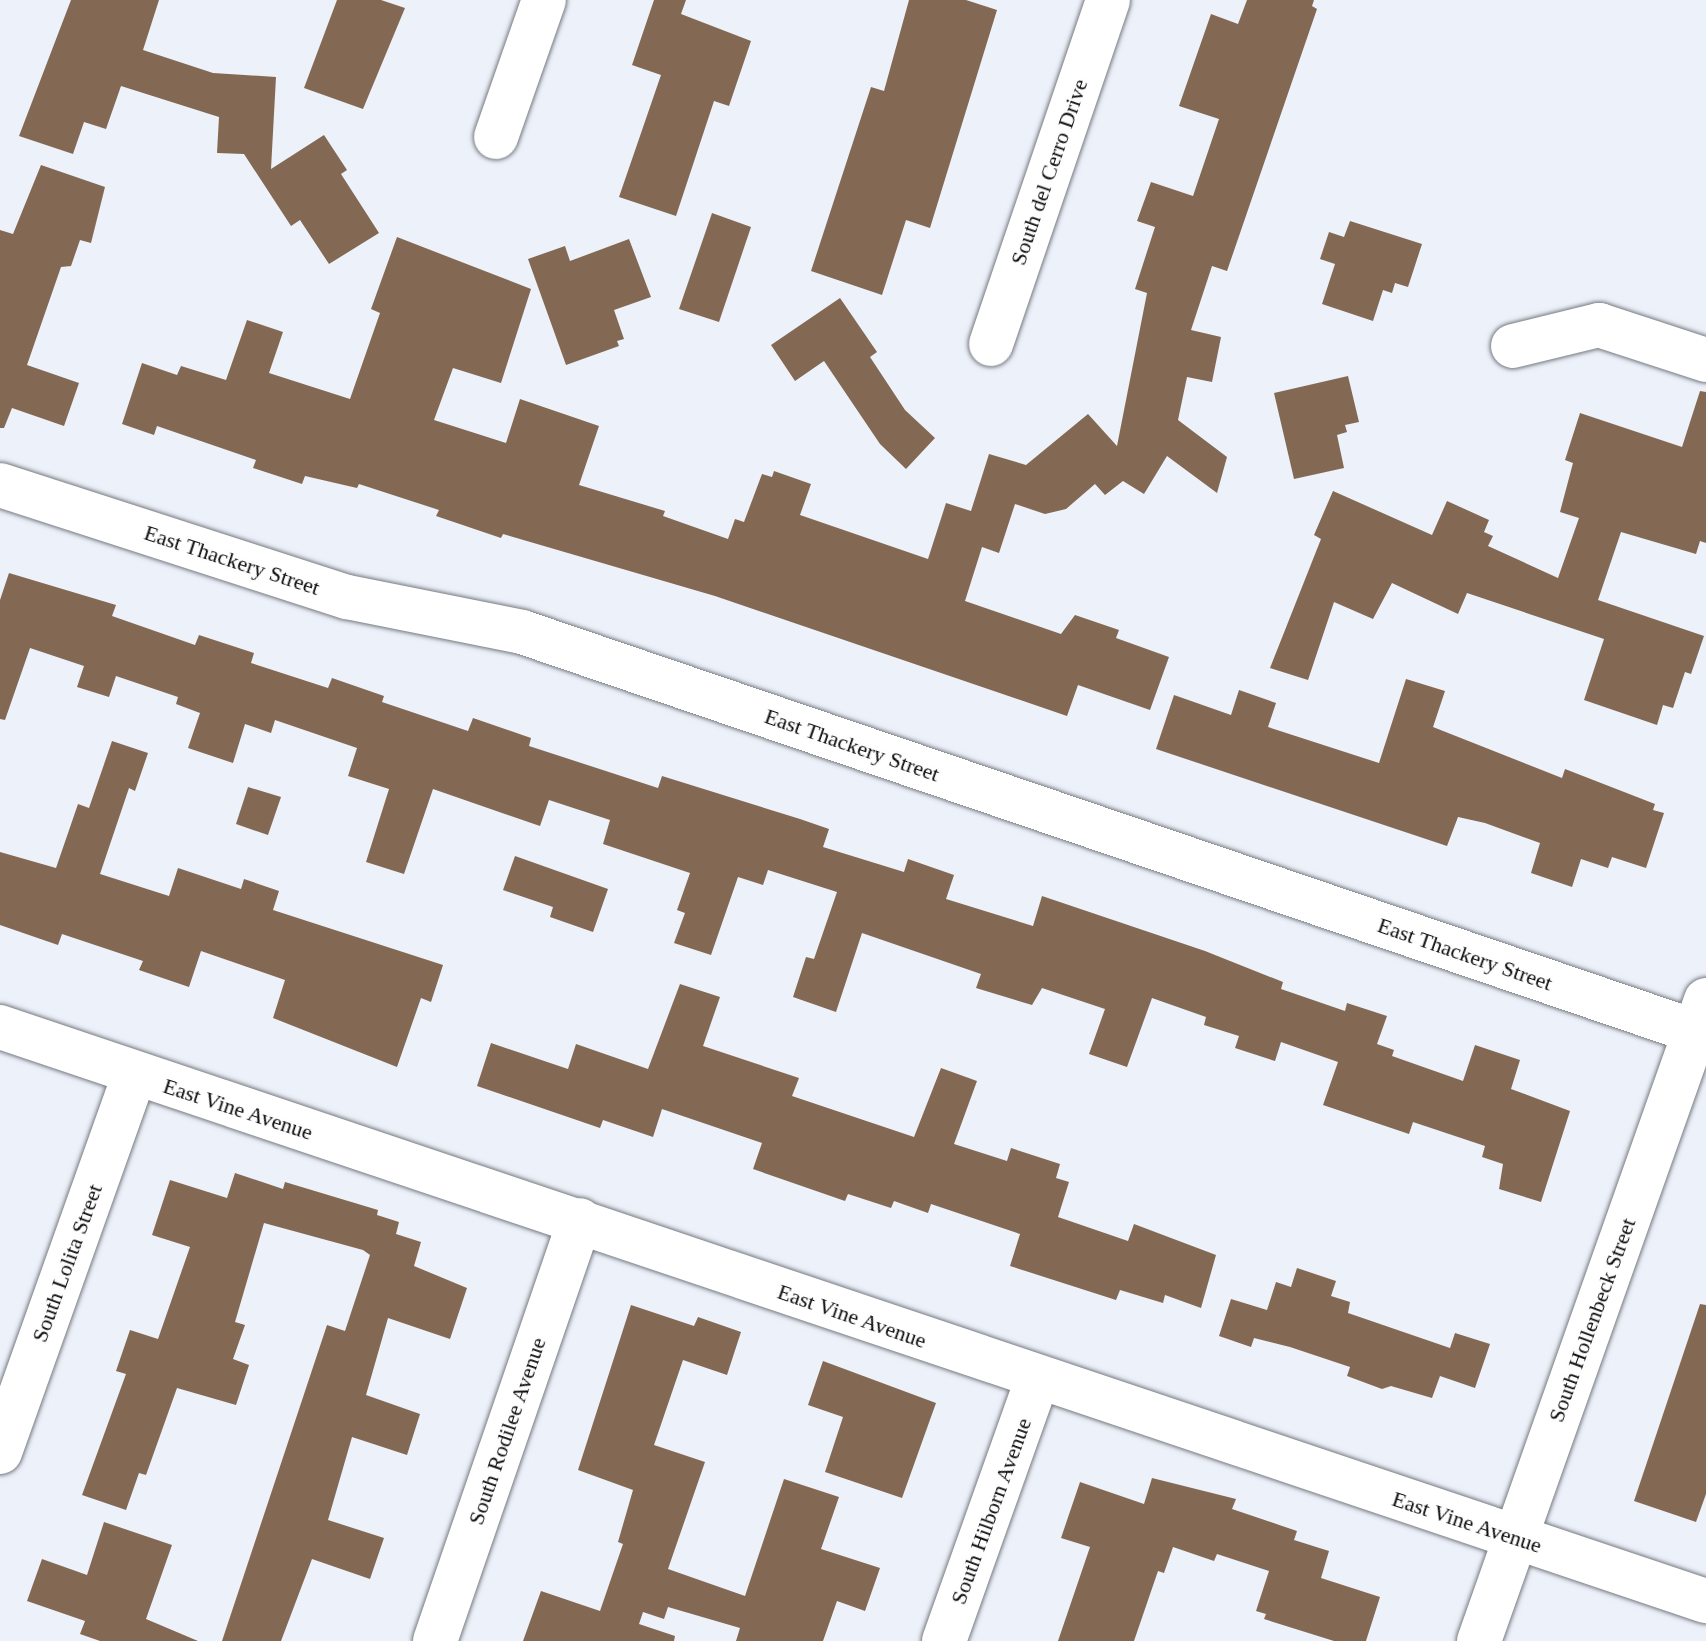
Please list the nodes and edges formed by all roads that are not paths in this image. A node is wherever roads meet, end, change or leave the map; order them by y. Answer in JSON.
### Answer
{"nodes":[{"id":1,"x":544,"y":0,"type":"edge"},
{"id":2,"x":1108,"y":0,"type":"edge"},
{"id":3,"x":496,"y":137,"type":"dead end"},
{"id":4,"x":991,"y":344,"type":"dead end"},
{"id":5,"x":1513,"y":346,"type":"dead end"},
{"id":6,"x":1706,"y":360,"type":"edge"},
{"id":7,"x":0,"y":485,"type":"edge"},
{"id":8,"x":1701,"y":1016,"type":"edge"},
{"id":9,"x":0,"y":1027,"type":"edge"},
{"id":10,"x":134,"y":1075,"type":"junction"},
{"id":11,"x":580,"y":1220,"type":"junction"},
{"id":12,"x":1037,"y":1380,"type":"junction"},
{"id":13,"x":0,"y":1452,"type":"edge"},
{"id":14,"x":1513,"y":1538,"type":"junction"},
{"id":15,"x":1706,"y":1601,"type":"edge"},
{"id":16,"x":435,"y":1641,"type":"edge"},
{"id":17,"x":944,"y":1641,"type":"edge"},
{"id":18,"x":1479,"y":1641,"type":"edge"}],
"edges":[{"from":1,"to":3,"type":"street"},
{"from":2,"to":4,"type":"street","name":"South del Cerro Drive"},
{"from":5,"to":6,"type":"street"},
{"from":7,"to":8,"type":"street","name":"East Thackery Street"},
{"from":8,"to":14,"type":"street","name":"South Hollenbeck Street"},
{"from":9,"to":10,"type":"street","name":"East Vine Avenue"},
{"from":10,"to":11,"type":"street","name":"East Vine Avenue"},
{"from":10,"to":13,"type":"street","name":"South Lolita Street"},
{"from":11,"to":12,"type":"street","name":"East Vine Avenue"},
{"from":11,"to":16,"type":"street","name":"South Rodilee Avenue"},
{"from":12,"to":14,"type":"street","name":"East Vine Avenue"},
{"from":12,"to":17,"type":"street","name":"South Hilborn Avenue"},
{"from":14,"to":15,"type":"street","name":"East Vine Avenue"},
{"from":14,"to":18,"type":"street","name":"South Hollenbeck Street"}]}
